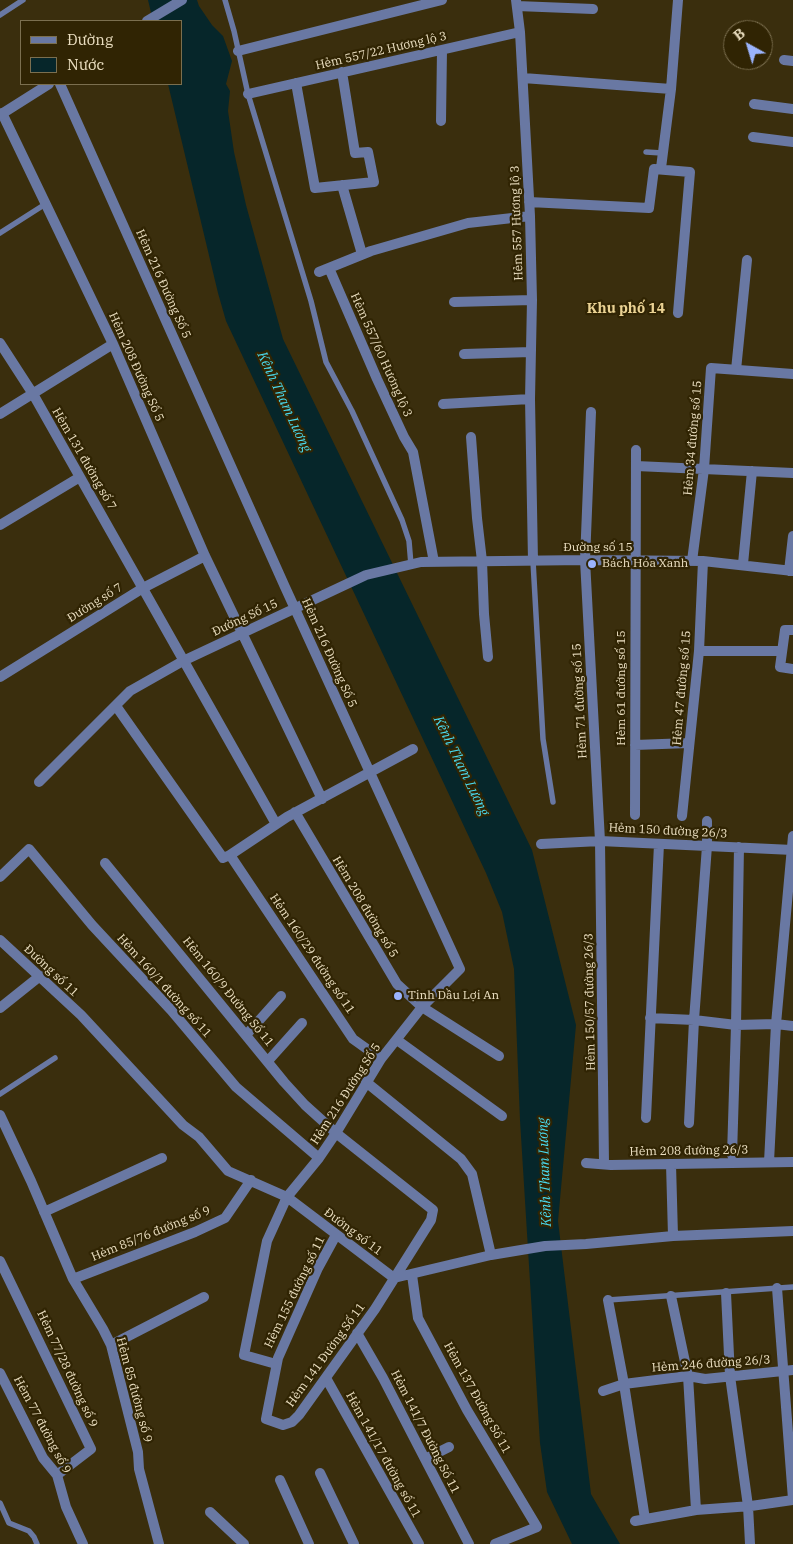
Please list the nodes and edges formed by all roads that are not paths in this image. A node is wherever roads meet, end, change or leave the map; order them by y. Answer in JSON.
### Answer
{"nodes":[{"id":1,"x":23,"y":0,"type":"edge"},
{"id":2,"x":182,"y":0,"type":"edge"},
{"id":3,"x":225,"y":0,"type":"edge"},
{"id":4,"x":442,"y":0,"type":"edge"},
{"id":5,"x":678,"y":0,"type":"edge"},
{"id":6,"x":517,"y":3,"type":"edge"},
{"id":7,"x":593,"y":10,"type":"dead end"},
{"id":8,"x":0,"y":15,"type":"edge"},
{"id":9,"x":149,"y":20,"type":"edge"},
{"id":10,"x":520,"y":32,"type":"junction"},
{"id":11,"x":442,"y":50,"type":"junction"},
{"id":12,"x":238,"y":51,"type":"junction"},
{"id":13,"x":342,"y":72,"type":"junction"},
{"id":14,"x":523,"y":78,"type":"junction"},
{"id":15,"x":296,"y":83,"type":"junction"},
{"id":16,"x":47,"y":85,"type":"edge"},
{"id":17,"x":60,"y":85,"type":"edge"},
{"id":18,"x":672,"y":89,"type":"junction"},
{"id":19,"x":248,"y":94,"type":"junction"},
{"id":20,"x":754,"y":104,"type":"dead end"},
{"id":21,"x":793,"y":109,"type":"edge"},
{"id":22,"x":1,"y":114,"type":"edge"},
{"id":23,"x":441,"y":121,"type":"dead end"},
{"id":24,"x":753,"y":138,"type":"dead end"},
{"id":25,"x":793,"y":142,"type":"edge"},
{"id":26,"x":646,"y":152,"type":"dead end"},
{"id":27,"x":662,"y":153,"type":"junction"},
{"id":28,"x":661,"y":168,"type":"junction"},
{"id":29,"x":342,"y":185,"type":"junction"},
{"id":30,"x":529,"y":202,"type":"junction"},
{"id":31,"x":46,"y":203,"type":"junction"},
{"id":32,"x":530,"y":216,"type":"junction"},
{"id":33,"x":0,"y":233,"type":"edge"},
{"id":34,"x":362,"y":254,"type":"junction"},
{"id":35,"x":747,"y":260,"type":"dead end"},
{"id":36,"x":532,"y":300,"type":"junction"},
{"id":37,"x":454,"y":302,"type":"dead end"},
{"id":38,"x":678,"y":313,"type":"dead end"},
{"id":39,"x":0,"y":343,"type":"edge"},
{"id":40,"x":113,"y":344,"type":"junction"},
{"id":41,"x":531,"y":352,"type":"junction"},
{"id":42,"x":464,"y":354,"type":"dead end"},
{"id":43,"x":736,"y":370,"type":"junction"},
{"id":44,"x":793,"y":374,"type":"edge"},
{"id":45,"x":33,"y":394,"type":"junction"},
{"id":46,"x":530,"y":399,"type":"junction"},
{"id":47,"x":443,"y":404,"type":"dead end"},
{"id":48,"x":591,"y":412,"type":"dead end"},
{"id":49,"x":0,"y":414,"type":"edge"},
{"id":50,"x":471,"y":437,"type":"dead end"},
{"id":51,"x":636,"y":450,"type":"dead end"},
{"id":52,"x":636,"y":466,"type":"junction"},
{"id":53,"x":704,"y":469,"type":"junction"},
{"id":54,"x":752,"y":471,"type":"junction"},
{"id":55,"x":793,"y":473,"type":"edge"},
{"id":56,"x":80,"y":477,"type":"junction"},
{"id":57,"x":0,"y":525,"type":"edge"},
{"id":58,"x":793,"y":536,"type":"edge"},
{"id":59,"x":206,"y":556,"type":"junction"},
{"id":60,"x":533,"y":560,"type":"junction"},
{"id":61,"x":584,"y":560,"type":"junction"},
{"id":62,"x":635,"y":560,"type":"junction"},
{"id":63,"x":482,"y":561,"type":"junction"},
{"id":64,"x":697,"y":561,"type":"junction"},
{"id":65,"x":434,"y":562,"type":"junction"},
{"id":66,"x":743,"y":564,"type":"junction"},
{"id":67,"x":407,"y":566,"type":"junction"},
{"id":68,"x":791,"y":571,"type":"edge"},
{"id":69,"x":143,"y":588,"type":"junction"},
{"id":70,"x":295,"y":609,"type":"junction"},
{"id":71,"x":793,"y":630,"type":"edge"},
{"id":72,"x":243,"y":633,"type":"junction"},
{"id":73,"x":699,"y":651,"type":"junction"},
{"id":74,"x":782,"y":651,"type":"junction"},
{"id":75,"x":488,"y":658,"type":"dead end"},
{"id":76,"x":183,"y":661,"type":"junction"},
{"id":77,"x":793,"y":669,"type":"edge"},
{"id":78,"x":0,"y":677,"type":"edge"},
{"id":79,"x":116,"y":706,"type":"junction"},
{"id":80,"x":689,"y":743,"type":"junction"},
{"id":81,"x":635,"y":744,"type":"junction"},
{"id":82,"x":414,"y":749,"type":"dead end"},
{"id":83,"x":369,"y":773,"type":"junction"},
{"id":84,"x":39,"y":782,"type":"dead end"},
{"id":85,"x":322,"y":799,"type":"junction"},
{"id":86,"x":553,"y":802,"type":"dead end"},
{"id":87,"x":295,"y":812,"type":"junction"},
{"id":88,"x":635,"y":815,"type":"dead end"},
{"id":89,"x":682,"y":816,"type":"dead end"},
{"id":90,"x":707,"y":821,"type":"dead end"},
{"id":91,"x":276,"y":824,"type":"junction"},
{"id":92,"x":793,"y":836,"type":"edge"},
{"id":93,"x":600,"y":841,"type":"junction"},
{"id":94,"x":541,"y":844,"type":"dead end"},
{"id":95,"x":659,"y":844,"type":"junction"},
{"id":96,"x":708,"y":846,"type":"junction"},
{"id":97,"x":739,"y":848,"type":"junction"},
{"id":98,"x":792,"y":850,"type":"edge"},
{"id":99,"x":227,"y":856,"type":"junction"},
{"id":100,"x":105,"y":862,"type":"dead end"},
{"id":101,"x":0,"y":877,"type":"edge"},
{"id":102,"x":0,"y":940,"type":"edge"},
{"id":103,"x":40,"y":976,"type":"junction"},
{"id":104,"x":281,"y":996,"type":"dead end"},
{"id":105,"x":422,"y":1007,"type":"junction"},
{"id":106,"x":0,"y":1008,"type":"edge"},
{"id":107,"x":650,"y":1018,"type":"junction"},
{"id":108,"x":694,"y":1020,"type":"junction"},
{"id":109,"x":302,"y":1023,"type":"dead end"},
{"id":110,"x":776,"y":1024,"type":"junction"},
{"id":111,"x":736,"y":1025,"type":"junction"},
{"id":112,"x":793,"y":1026,"type":"edge"},
{"id":113,"x":247,"y":1034,"type":"junction"},
{"id":114,"x":397,"y":1040,"type":"junction"},
{"id":115,"x":499,"y":1056,"type":"dead end"},
{"id":116,"x":56,"y":1058,"type":"dead end"},
{"id":117,"x":381,"y":1059,"type":"junction"},
{"id":118,"x":268,"y":1061,"type":"junction"},
{"id":119,"x":366,"y":1082,"type":"junction"},
{"id":120,"x":0,"y":1094,"type":"edge"},
{"id":121,"x":0,"y":1115,"type":"edge"},
{"id":122,"x":502,"y":1116,"type":"dead end"},
{"id":123,"x":646,"y":1118,"type":"dead end"},
{"id":124,"x":690,"y":1123,"type":"dead end"},
{"id":125,"x":336,"y":1133,"type":"junction"},
{"id":126,"x":732,"y":1154,"type":"dead end"},
{"id":127,"x":162,"y":1158,"type":"dead end"},
{"id":128,"x":319,"y":1158,"type":"junction"},
{"id":129,"x":769,"y":1162,"type":"junction"},
{"id":130,"x":793,"y":1162,"type":"edge"},
{"id":131,"x":586,"y":1163,"type":"dead end"},
{"id":132,"x":604,"y":1163,"type":"junction"},
{"id":133,"x":670,"y":1164,"type":"junction"},
{"id":134,"x":251,"y":1180,"type":"junction"},
{"id":135,"x":286,"y":1197,"type":"junction"},
{"id":136,"x":44,"y":1212,"type":"junction"},
{"id":137,"x":793,"y":1230,"type":"edge"},
{"id":138,"x":336,"y":1235,"type":"junction"},
{"id":139,"x":673,"y":1236,"type":"junction"},
{"id":140,"x":491,"y":1255,"type":"junction"},
{"id":141,"x":0,"y":1261,"type":"edge"},
{"id":142,"x":412,"y":1275,"type":"junction"},
{"id":143,"x":394,"y":1278,"type":"junction"},
{"id":144,"x":73,"y":1279,"type":"junction"},
{"id":145,"x":793,"y":1287,"type":"edge"},
{"id":146,"x":777,"y":1288,"type":"junction"},
{"id":147,"x":726,"y":1292,"type":"junction"},
{"id":148,"x":671,"y":1296,"type":"junction"},
{"id":149,"x":204,"y":1298,"type":"dead end"},
{"id":150,"x":608,"y":1300,"type":"joint"},
{"id":151,"x":358,"y":1334,"type":"junction"},
{"id":152,"x":111,"y":1346,"type":"junction"},
{"id":153,"x":276,"y":1364,"type":"junction"},
{"id":154,"x":788,"y":1371,"type":"edge"},
{"id":155,"x":0,"y":1373,"type":"edge"},
{"id":156,"x":688,"y":1376,"type":"junction"},
{"id":157,"x":730,"y":1376,"type":"junction"},
{"id":158,"x":326,"y":1378,"type":"junction"},
{"id":159,"x":624,"y":1384,"type":"junction"},
{"id":160,"x":603,"y":1391,"type":"dead end"},
{"id":161,"x":266,"y":1419,"type":"joint"},
{"id":162,"x":449,"y":1447,"type":"dead end"},
{"id":163,"x":425,"y":1459,"type":"junction"},
{"id":164,"x":320,"y":1473,"type":"dead end"},
{"id":165,"x":57,"y":1475,"type":"junction"},
{"id":166,"x":280,"y":1480,"type":"dead end"},
{"id":167,"x":793,"y":1500,"type":"edge"},
{"id":168,"x":0,"y":1503,"type":"edge"},
{"id":169,"x":748,"y":1506,"type":"junction"},
{"id":170,"x":696,"y":1510,"type":"junction"},
{"id":171,"x":210,"y":1512,"type":"dead end"},
{"id":172,"x":36,"y":1544,"type":"edge"},
{"id":173,"x":83,"y":1544,"type":"edge"},
{"id":174,"x":159,"y":1544,"type":"edge"},
{"id":175,"x":244,"y":1544,"type":"edge"},
{"id":176,"x":309,"y":1544,"type":"edge"},
{"id":177,"x":354,"y":1544,"type":"edge"},
{"id":178,"x":419,"y":1544,"type":"edge"},
{"id":179,"x":468,"y":1544,"type":"edge"},
{"id":180,"x":495,"y":1544,"type":"edge"},
{"id":181,"x":750,"y":1544,"type":"edge"}],
"edges":[{"from":1,"to":8,"type":"lane"},
{"from":2,"to":9,"type":"street"},
{"from":3,"to":12,"type":"lane"},
{"from":4,"to":12,"type":"street"},
{"from":5,"to":18,"type":"street"},
{"from":6,"to":7,"type":"street"},
{"from":6,"to":10,"type":"street","name":"Hẻm 557 Hương lộ 3"},
{"from":10,"to":11,"type":"street","name":"Hẻm 557/22 Hương lộ 3"},
{"from":10,"to":14,"type":"street","name":"Hẻm 557 Hương lộ 3"},
{"from":11,"to":13,"type":"street","name":"Hẻm 557/22 Hương lộ 3"},
{"from":11,"to":23,"type":"street"},
{"from":12,"to":19,"type":"lane"},
{"from":13,"to":15,"type":"street","name":"Hẻm 557/22 Hương lộ 3"},
{"from":13,"to":29,"type":"street"},
{"from":14,"to":18,"type":"street"},
{"from":14,"to":30,"type":"street","name":"Hẻm 557 Hương lộ 3"},
{"from":15,"to":19,"type":"street","name":"Hẻm 557/22 Hương lộ 3"},
{"from":15,"to":29,"type":"street"},
{"from":16,"to":22,"type":"street"},
{"from":17,"to":70,"type":"street","name":"Hẻm 216 Đường Số 5"},
{"from":18,"to":27,"type":"street"},
{"from":19,"to":67,"type":"lane"},
{"from":20,"to":21,"type":"street"},
{"from":22,"to":31,"type":"street","name":"Hẻm 208 Đường Số 5"},
{"from":24,"to":25,"type":"street"},
{"from":26,"to":27,"type":"lane"},
{"from":27,"to":28,"type":"street"},
{"from":28,"to":30,"type":"street"},
{"from":28,"to":38,"type":"street"},
{"from":29,"to":34,"type":"street"},
{"from":30,"to":32,"type":"street","name":"Hẻm 557 Hương lộ 3"},
{"from":31,"to":33,"type":"lane"},
{"from":31,"to":40,"type":"street","name":"Hẻm 208 Đường Số 5"},
{"from":32,"to":34,"type":"street","name":"Hẻm 557/60 Hương lộ 3"},
{"from":32,"to":36,"type":"street","name":"Hẻm 557 Hương lộ 3"},
{"from":34,"to":65,"type":"street","name":"Hẻm 557/60 Hương lộ 3"},
{"from":35,"to":43,"type":"street"},
{"from":36,"to":37,"type":"street"},
{"from":36,"to":41,"type":"street","name":"Hẻm 557 Hương lộ 3"},
{"from":39,"to":45,"type":"street","name":"Hẻm 131 đường số 7"},
{"from":40,"to":45,"type":"street"},
{"from":40,"to":59,"type":"street","name":"Hẻm 208 Đường Số 5"},
{"from":41,"to":42,"type":"street"},
{"from":41,"to":46,"type":"street","name":"Hẻm 557 Hương lộ 3"},
{"from":43,"to":44,"type":"street","name":"Hẻm 34 đường số 15"},
{"from":43,"to":53,"type":"street","name":"Hẻm 34 đường số 15"},
{"from":45,"to":49,"type":"street"},
{"from":45,"to":56,"type":"street","name":"Hẻm 131 đường số 7"},
{"from":46,"to":47,"type":"street"},
{"from":46,"to":60,"type":"street","name":"Hẻm 557 Hương lộ 3"},
{"from":48,"to":61,"type":"street","name":"Hẻm 71 đường số 15"},
{"from":50,"to":63,"type":"street"},
{"from":51,"to":52,"type":"street","name":"Hẻm 61 đường số 15"},
{"from":52,"to":53,"type":"street"},
{"from":52,"to":62,"type":"street","name":"Hẻm 61 đường số 15"},
{"from":53,"to":54,"type":"street"},
{"from":53,"to":64,"type":"street","name":"Hẻm 34 đường số 15"},
{"from":54,"to":55,"type":"street"},
{"from":54,"to":66,"type":"street"},
{"from":56,"to":57,"type":"street"},
{"from":56,"to":69,"type":"street","name":"Hẻm 131 đường số 7"},
{"from":58,"to":68,"type":"street"},
{"from":59,"to":69,"type":"street","name":"Đường số 7"},
{"from":59,"to":72,"type":"street","name":"Hẻm 208 Đường Số 5"},
{"from":60,"to":61,"type":"street","name":"Đường số 15"},
{"from":60,"to":63,"type":"street","name":"Đường số 15"},
{"from":60,"to":86,"type":"lane"},
{"from":61,"to":62,"type":"street","name":"Đường số 15"},
{"from":61,"to":93,"type":"street","name":"Hẻm 71 đường số 15"},
{"from":62,"to":64,"type":"street","name":"Đường số 15"},
{"from":62,"to":81,"type":"street","name":"Hẻm 61 đường số 15"},
{"from":63,"to":65,"type":"street","name":"Đường số 15"},
{"from":63,"to":75,"type":"street"},
{"from":64,"to":66,"type":"street","name":"Đường số 15"},
{"from":64,"to":73,"type":"street","name":"Hẻm 47 đường số 15"},
{"from":65,"to":67,"type":"street","name":"Đường số 15"},
{"from":66,"to":68,"type":"street","name":"Đường số 15"},
{"from":67,"to":70,"type":"street","name":"Đường Số 15"},
{"from":69,"to":76,"type":"street","name":"Hẻm 131 đường số 7"},
{"from":69,"to":78,"type":"street","name":"Đường số 7"},
{"from":70,"to":72,"type":"street","name":"Đường Số 15"},
{"from":70,"to":83,"type":"street","name":"Hẻm 216 Đường Số 5"},
{"from":71,"to":74,"type":"street"},
{"from":72,"to":76,"type":"street","name":"Đường Số 15"},
{"from":72,"to":85,"type":"street","name":"Hẻm 208 Đường Số 5"},
{"from":73,"to":74,"type":"street"},
{"from":73,"to":80,"type":"street","name":"Hẻm 47 đường số 15"},
{"from":74,"to":77,"type":"street"},
{"from":76,"to":79,"type":"street","name":"Đường Số 15"},
{"from":76,"to":91,"type":"street","name":"Hẻm 131 đường số 7"},
{"from":79,"to":84,"type":"street"},
{"from":79,"to":99,"type":"street","name":"Hẻm 160/29 đường số 11"},
{"from":80,"to":81,"type":"street"},
{"from":80,"to":89,"type":"street","name":"Hẻm 47 đường số 15"},
{"from":81,"to":88,"type":"street","name":"Hẻm 61 đường số 15"},
{"from":82,"to":83,"type":"street"},
{"from":83,"to":85,"type":"street"},
{"from":83,"to":105,"type":"street","name":"Hẻm 216 Đường Số 5"},
{"from":85,"to":87,"type":"street"},
{"from":87,"to":91,"type":"street"},
{"from":87,"to":105,"type":"street","name":"Hẻm 208 đường số 5"},
{"from":90,"to":96,"type":"street"},
{"from":91,"to":99,"type":"street"},
{"from":92,"to":98,"type":"street"},
{"from":93,"to":94,"type":"street","name":"Hẻm 150 đường 26/3"},
{"from":93,"to":95,"type":"street","name":"Hẻm 150 đường 26/3"},
{"from":93,"to":132,"type":"street","name":"Hẻm 150/57 đường 26/3"},
{"from":95,"to":96,"type":"street","name":"Hẻm 150 đường 26/3"},
{"from":95,"to":107,"type":"street"},
{"from":96,"to":97,"type":"street","name":"Hẻm 150 đường 26/3"},
{"from":96,"to":108,"type":"street"},
{"from":97,"to":98,"type":"street","name":"Hẻm 150 đường 26/3"},
{"from":97,"to":111,"type":"street"},
{"from":98,"to":110,"type":"street"},
{"from":99,"to":117,"type":"street","name":"Hẻm 160/29 đường số 11"},
{"from":100,"to":113,"type":"street","name":"Hẻm 160/9 Đường Số 11"},
{"from":101,"to":128,"type":"street","name":"Hẻm 160/1 đường số 11"},
{"from":102,"to":103,"type":"street","name":"Đường số 11"},
{"from":103,"to":106,"type":"street"},
{"from":103,"to":134,"type":"street","name":"Đường số 11"},
{"from":104,"to":113,"type":"street"},
{"from":105,"to":114,"type":"street","name":"Hẻm 216 Đường Số 5"},
{"from":105,"to":115,"type":"street","name":"Hẻm 208 đường số 5"},
{"from":107,"to":108,"type":"street"},
{"from":107,"to":123,"type":"street"},
{"from":108,"to":111,"type":"street"},
{"from":108,"to":124,"type":"street"},
{"from":109,"to":118,"type":"street"},
{"from":110,"to":111,"type":"street"},
{"from":110,"to":112,"type":"street"},
{"from":110,"to":129,"type":"street"},
{"from":111,"to":126,"type":"street"},
{"from":113,"to":118,"type":"street","name":"Hẻm 160/9 Đường Số 11"},
{"from":114,"to":117,"type":"street","name":"Hẻm 216 Đường Số 5"},
{"from":114,"to":122,"type":"street"},
{"from":116,"to":120,"type":"lane"},
{"from":117,"to":119,"type":"street","name":"Hẻm 216 Đường Số 5"},
{"from":118,"to":125,"type":"street","name":"Hẻm 160/9 Đường Số 11"},
{"from":119,"to":125,"type":"street","name":"Hẻm 216 Đường Số 5"},
{"from":119,"to":140,"type":"street"},
{"from":121,"to":136,"type":"street","name":"Hẻm 85 đường số 9"},
{"from":125,"to":128,"type":"street","name":"Hẻm 216 Đường Số 5"},
{"from":125,"to":143,"type":"street","name":"Hẻm 160/9 Đường Số 11"},
{"from":127,"to":136,"type":"street"},
{"from":128,"to":135,"type":"street","name":"Hẻm 216 Đường Số 5"},
{"from":129,"to":130,"type":"street","name":"Hẻm 208 đường 26/3"},
{"from":129,"to":133,"type":"street","name":"Hẻm 208 đường 26/3"},
{"from":131,"to":132,"type":"street","name":"Hẻm 208 đường 26/3"},
{"from":132,"to":133,"type":"street","name":"Hẻm 208 đường 26/3"},
{"from":133,"to":139,"type":"street"},
{"from":134,"to":135,"type":"street","name":"Đường số 11"},
{"from":134,"to":144,"type":"street","name":"Hẻm 85/76 đường số 9"},
{"from":135,"to":138,"type":"street","name":"Đường số 11"},
{"from":135,"to":153,"type":"street","name":"Hẻm 216 Đường Số 5"},
{"from":136,"to":144,"type":"street","name":"Hẻm 85 đường số 9"},
{"from":137,"to":139,"type":"street"},
{"from":138,"to":143,"type":"street","name":"Đường số 11"},
{"from":138,"to":153,"type":"street","name":"Hẻm 155 đường số 11"},
{"from":139,"to":140,"type":"street"},
{"from":140,"to":142,"type":"street"},
{"from":141,"to":165,"type":"street","name":"Hẻm 77/28 đường số 9"},
{"from":142,"to":143,"type":"street"},
{"from":142,"to":180,"type":"street","name":"Hẻm 137 Đường Số 11"},
{"from":143,"to":151,"type":"street","name":"Hẻm 141 Đường Số 11"},
{"from":144,"to":152,"type":"street","name":"Hẻm 85 đường số 9"},
{"from":145,"to":146,"type":"lane"},
{"from":146,"to":147,"type":"lane"},
{"from":146,"to":154,"type":"street"},
{"from":147,"to":148,"type":"lane"},
{"from":147,"to":157,"type":"street"},
{"from":148,"to":150,"type":"lane"},
{"from":148,"to":156,"type":"street"},
{"from":149,"to":152,"type":"street"},
{"from":150,"to":159,"type":"street"},
{"from":151,"to":158,"type":"street","name":"Hẻm 141 Đường Số 11"},
{"from":151,"to":163,"type":"street","name":"Hẻm 141/7 Đường Số 11"},
{"from":152,"to":174,"type":"street","name":"Hẻm 85 đường số 9"},
{"from":153,"to":161,"type":"street","name":"Hẻm 155 đường số 11"},
{"from":154,"to":157,"type":"street","name":"Hẻm 246 đường 26/3"},
{"from":154,"to":167,"type":"street"},
{"from":155,"to":165,"type":"street","name":"Hẻm 77 đường số 9"},
{"from":156,"to":157,"type":"street","name":"Hẻm 246 đường 26/3"},
{"from":156,"to":159,"type":"street","name":"Hẻm 246 đường 26/3"},
{"from":156,"to":170,"type":"street"},
{"from":157,"to":169,"type":"street"},
{"from":158,"to":161,"type":"street","name":"Hẻm 141 Đường Số 11"},
{"from":158,"to":178,"type":"street","name":"Hẻm 141/17 đường số 11"},
{"from":159,"to":160,"type":"street","name":"Hẻm 246 đường 26/3"},
{"from":159,"to":170,"type":"street"},
{"from":162,"to":163,"type":"street"},
{"from":163,"to":179,"type":"street","name":"Hẻm 141/7 Đường Số 11"},
{"from":164,"to":177,"type":"street"},
{"from":165,"to":173,"type":"street","name":"Hẻm 77 đường số 9"},
{"from":166,"to":176,"type":"street"},
{"from":167,"to":169,"type":"street"},
{"from":168,"to":172,"type":"lane"},
{"from":169,"to":170,"type":"street"},
{"from":169,"to":181,"type":"street"},
{"from":171,"to":175,"type":"street"}]}
